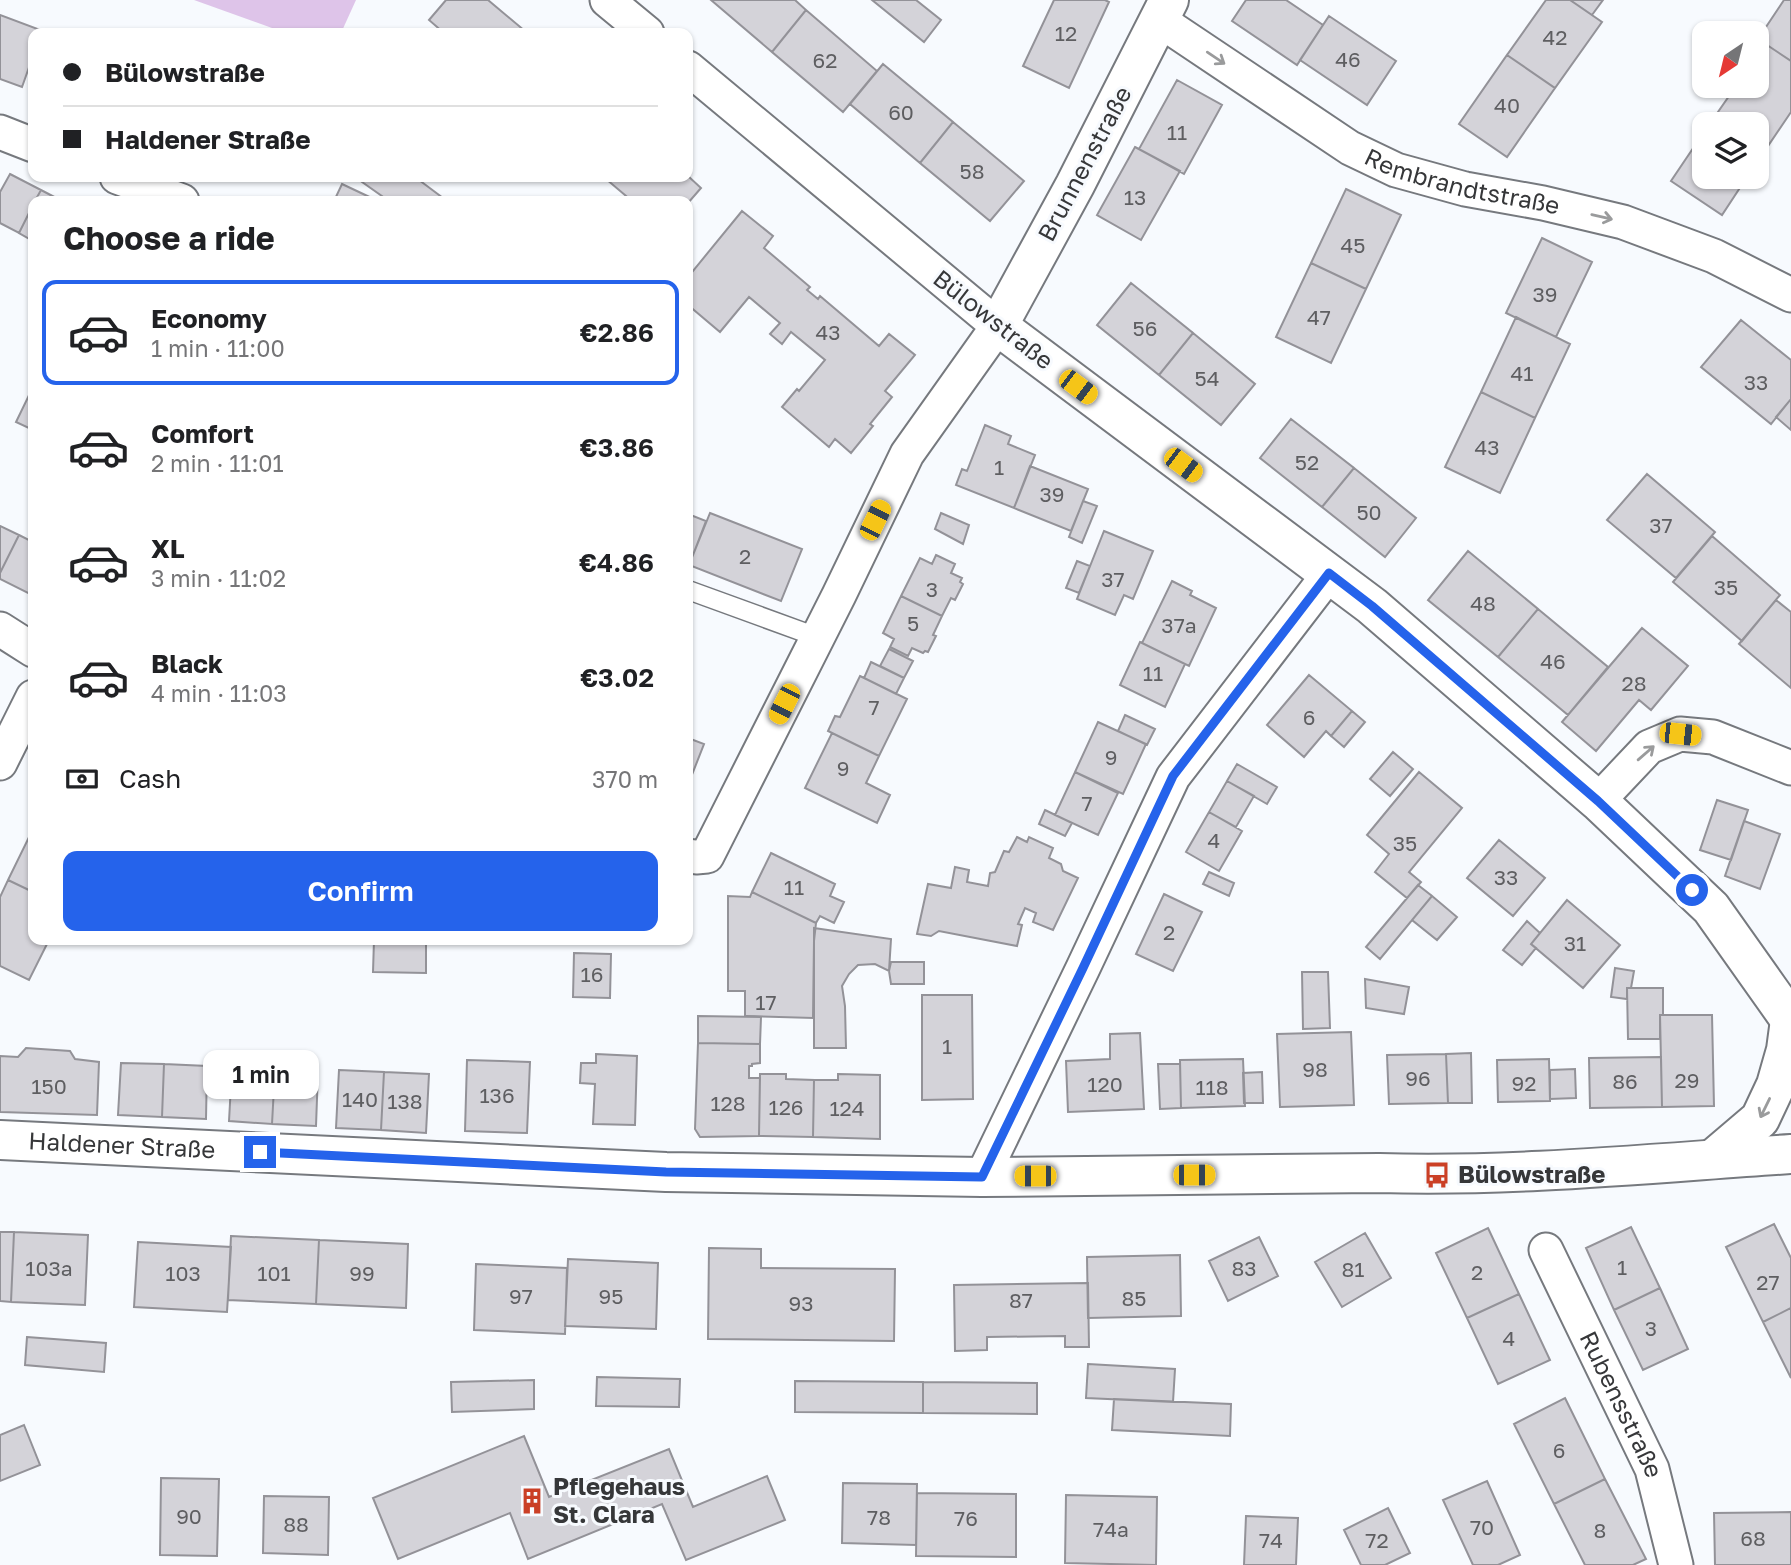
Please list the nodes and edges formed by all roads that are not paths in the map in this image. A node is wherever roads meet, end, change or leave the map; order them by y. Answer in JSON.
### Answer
{"nodes":[{"id":1,"x":607,"y":0,"type":"edge"},
{"id":2,"x":1164,"y":10,"type":"edge"},
{"id":3,"x":641,"y":28,"type":"edge"},
{"id":4,"x":693,"y":72,"type":"edge"},
{"id":5,"x":0,"y":132,"type":"edge"},
{"id":6,"x":28,"y":143,"type":"edge"},
{"id":7,"x":131,"y":182,"type":"edge"},
{"id":8,"x":168,"y":196,"type":"edge"},
{"id":9,"x":1791,"y":295,"type":"edge"},
{"id":10,"x":998,"y":326,"type":"junction"},
{"id":11,"x":1329,"y":573,"type":"junction"},
{"id":12,"x":693,"y":592,"type":"edge"},
{"id":13,"x":0,"y":629,"type":"edge"},
{"id":14,"x":817,"y":637,"type":"junction"},
{"id":15,"x":28,"y":647,"type":"edge"},
{"id":16,"x":28,"y":707,"type":"edge"},
{"id":17,"x":0,"y":763,"type":"edge"},
{"id":18,"x":1791,"y":768,"type":"edge"},
{"id":19,"x":1598,"y":801,"type":"junction"},
{"id":20,"x":693,"y":857,"type":"edge"},
{"id":21,"x":1791,"y":1020,"type":"edge"},
{"id":22,"x":0,"y":1140,"type":"edge"},
{"id":23,"x":1791,"y":1154,"type":"edge"},
{"id":24,"x":1713,"y":1159,"type":"junction"},
{"id":25,"x":982,"y":1177,"type":"junction"},
{"id":26,"x":1546,"y":1250,"type":"dead end"},
{"id":27,"x":1676,"y":1565,"type":"edge"}],
"edges":[{"from":1,"to":3,"type":"street"},
{"from":2,"to":9,"type":"street","name":"Rembrandtstraße","one_way":true},
{"from":2,"to":10,"type":"main road","name":"Brunnenstraße"},
{"from":4,"to":10,"type":"street","name":"Bülowstraße"},
{"from":5,"to":6,"type":"street"},
{"from":7,"to":8,"type":"street"},
{"from":10,"to":11,"type":"main road","name":"Bülowstraße"},
{"from":10,"to":14,"type":"street"},
{"from":11,"to":19,"type":"main road","name":"Bülowstraße"},
{"from":11,"to":25,"type":"street"},
{"from":12,"to":14,"type":"lane"},
{"from":13,"to":15,"type":"street"},
{"from":14,"to":20,"type":"street"},
{"from":16,"to":17,"type":"street"},
{"from":19,"to":18,"type":"street","one_way":true},
{"from":19,"to":21,"type":"main road","name":"Bülowstraße"},
{"from":21,"to":24,"type":"main road","one_way":true},
{"from":22,"to":25,"type":"main road","name":"Haldener Straße"},
{"from":23,"to":24,"type":"main road","name":"Haldener Straße"},
{"from":24,"to":25,"type":"main road","name":"Haldener Straße"},
{"from":26,"to":27,"type":"street","name":"Rubensstraße"}]}
